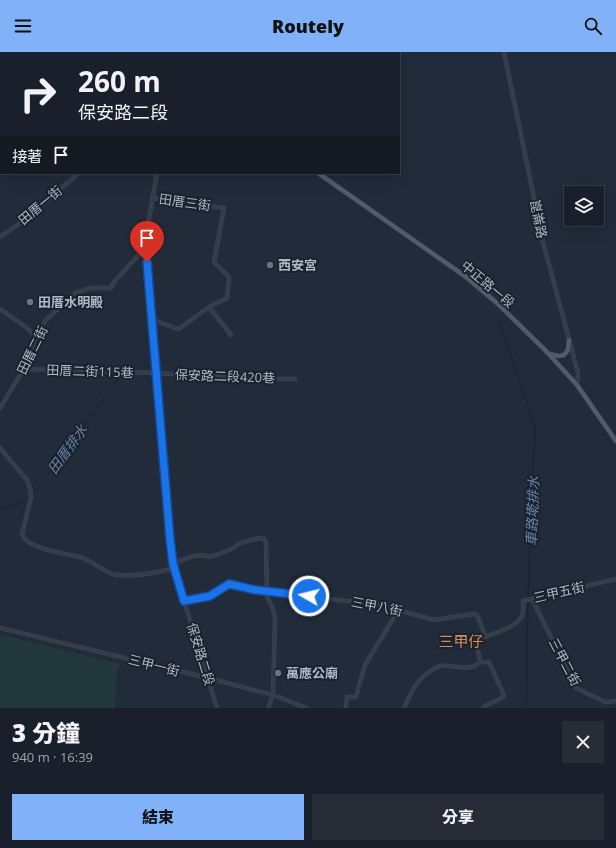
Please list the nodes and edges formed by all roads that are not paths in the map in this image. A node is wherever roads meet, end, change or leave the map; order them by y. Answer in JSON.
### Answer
{"nodes":[{"id":1,"x":504,"y":52,"type":"edge"},
{"id":2,"x":78,"y":174,"type":"edge"},
{"id":3,"x":157,"y":174,"type":"edge"},
{"id":4,"x":319,"y":174,"type":"edge"},
{"id":5,"x":153,"y":198,"type":"junction"},
{"id":6,"x":0,"y":236,"type":"edge"},
{"id":7,"x":145,"y":248,"type":"junction"},
{"id":8,"x":209,"y":307,"type":"junction"},
{"id":9,"x":0,"y":309,"type":"edge"},
{"id":10,"x":151,"y":319,"type":"junction"},
{"id":11,"x":231,"y":335,"type":"dead end"},
{"id":12,"x":36,"y":337,"type":"junction"},
{"id":13,"x":569,"y":340,"type":"junction"},
{"id":14,"x":549,"y":354,"type":"junction"},
{"id":15,"x":24,"y":369,"type":"junction"},
{"id":16,"x":156,"y":373,"type":"junction"},
{"id":17,"x":295,"y":379,"type":"dead end"},
{"id":18,"x":577,"y":384,"type":"junction"},
{"id":19,"x":0,"y":408,"type":"edge"},
{"id":20,"x":616,"y":441,"type":"edge"},
{"id":21,"x":0,"y":448,"type":"edge"},
{"id":22,"x":173,"y":564,"type":"junction"},
{"id":23,"x":175,"y":568,"type":"junction"},
{"id":24,"x":616,"y":579,"type":"edge"},
{"id":25,"x":266,"y":590,"type":"junction"},
{"id":26,"x":532,"y":599,"type":"junction"},
{"id":27,"x":184,"y":601,"type":"junction"},
{"id":28,"x":399,"y":609,"type":"junction"},
{"id":29,"x":0,"y":628,"type":"edge"},
{"id":30,"x":486,"y":637,"type":"junction"},
{"id":31,"x":480,"y":662,"type":"junction"},
{"id":32,"x":208,"y":678,"type":"junction"},
{"id":33,"x":273,"y":696,"type":"junction"},
{"id":34,"x":616,"y":701,"type":"edge"},
{"id":35,"x":217,"y":708,"type":"edge"},
{"id":36,"x":268,"y":708,"type":"edge"},
{"id":37,"x":307,"y":708,"type":"edge"},
{"id":38,"x":346,"y":708,"type":"edge"},
{"id":39,"x":404,"y":708,"type":"edge"},
{"id":40,"x":483,"y":708,"type":"edge"}],
"edges":[{"from":1,"to":13,"type":"street","name":"崑崙路"},
{"from":2,"to":6,"type":"street","name":"田厝一街"},
{"from":3,"to":5,"type":"street","name":"保安路二段"},
{"from":4,"to":14,"type":"main road","name":"中正路一段"},
{"from":5,"to":7,"type":"street","name":"保安路二段"},
{"from":5,"to":8,"type":"street","name":"田厝三街"},
{"from":7,"to":10,"type":"street","name":"保安路二段"},
{"from":7,"to":12,"type":"street","name":"田厝二街"},
{"from":8,"to":10,"type":"street","name":"田厝三街"},
{"from":8,"to":11,"type":"street"},
{"from":9,"to":12,"type":"street"},
{"from":10,"to":16,"type":"street","name":"保安路二段"},
{"from":12,"to":15,"type":"street","name":"田厝二街"},
{"from":13,"to":14,"type":"main road"},
{"from":13,"to":18,"type":"street","name":"崑崙路"},
{"from":14,"to":18,"type":"main road","name":"中正路一段"},
{"from":15,"to":16,"type":"street","name":"田厝二街115巷"},
{"from":15,"to":19,"type":"street","name":"田厝二街"},
{"from":16,"to":17,"type":"street","name":"保安路二段420巷"},
{"from":16,"to":22,"type":"street","name":"保安路二段"},
{"from":18,"to":20,"type":"main road","name":"中正路一段"},
{"from":21,"to":23,"type":"street"},
{"from":22,"to":23,"type":"street","name":"保安路二段"},
{"from":22,"to":25,"type":"street"},
{"from":23,"to":27,"type":"street","name":"保安路二段"},
{"from":24,"to":26,"type":"street","name":"三甲五街"},
{"from":25,"to":27,"type":"street","name":"三甲八街"},
{"from":25,"to":28,"type":"street","name":"三甲八街"},
{"from":25,"to":33,"type":"street"},
{"from":26,"to":30,"type":"street","name":"三甲五街"},
{"from":26,"to":34,"type":"street","name":"三甲二街"},
{"from":27,"to":32,"type":"street","name":"保安路二段"},
{"from":28,"to":30,"type":"street","name":"三甲八街"},
{"from":28,"to":38,"type":"street"},
{"from":29,"to":32,"type":"street","name":"三甲一街"},
{"from":30,"to":31,"type":"street"},
{"from":31,"to":39,"type":"street"},
{"from":31,"to":40,"type":"street"},
{"from":32,"to":33,"type":"street","name":"三甲一街"},
{"from":32,"to":35,"type":"street","name":"保安路二段"},
{"from":33,"to":36,"type":"street"},
{"from":33,"to":37,"type":"street","name":"三甲一街"}]}
